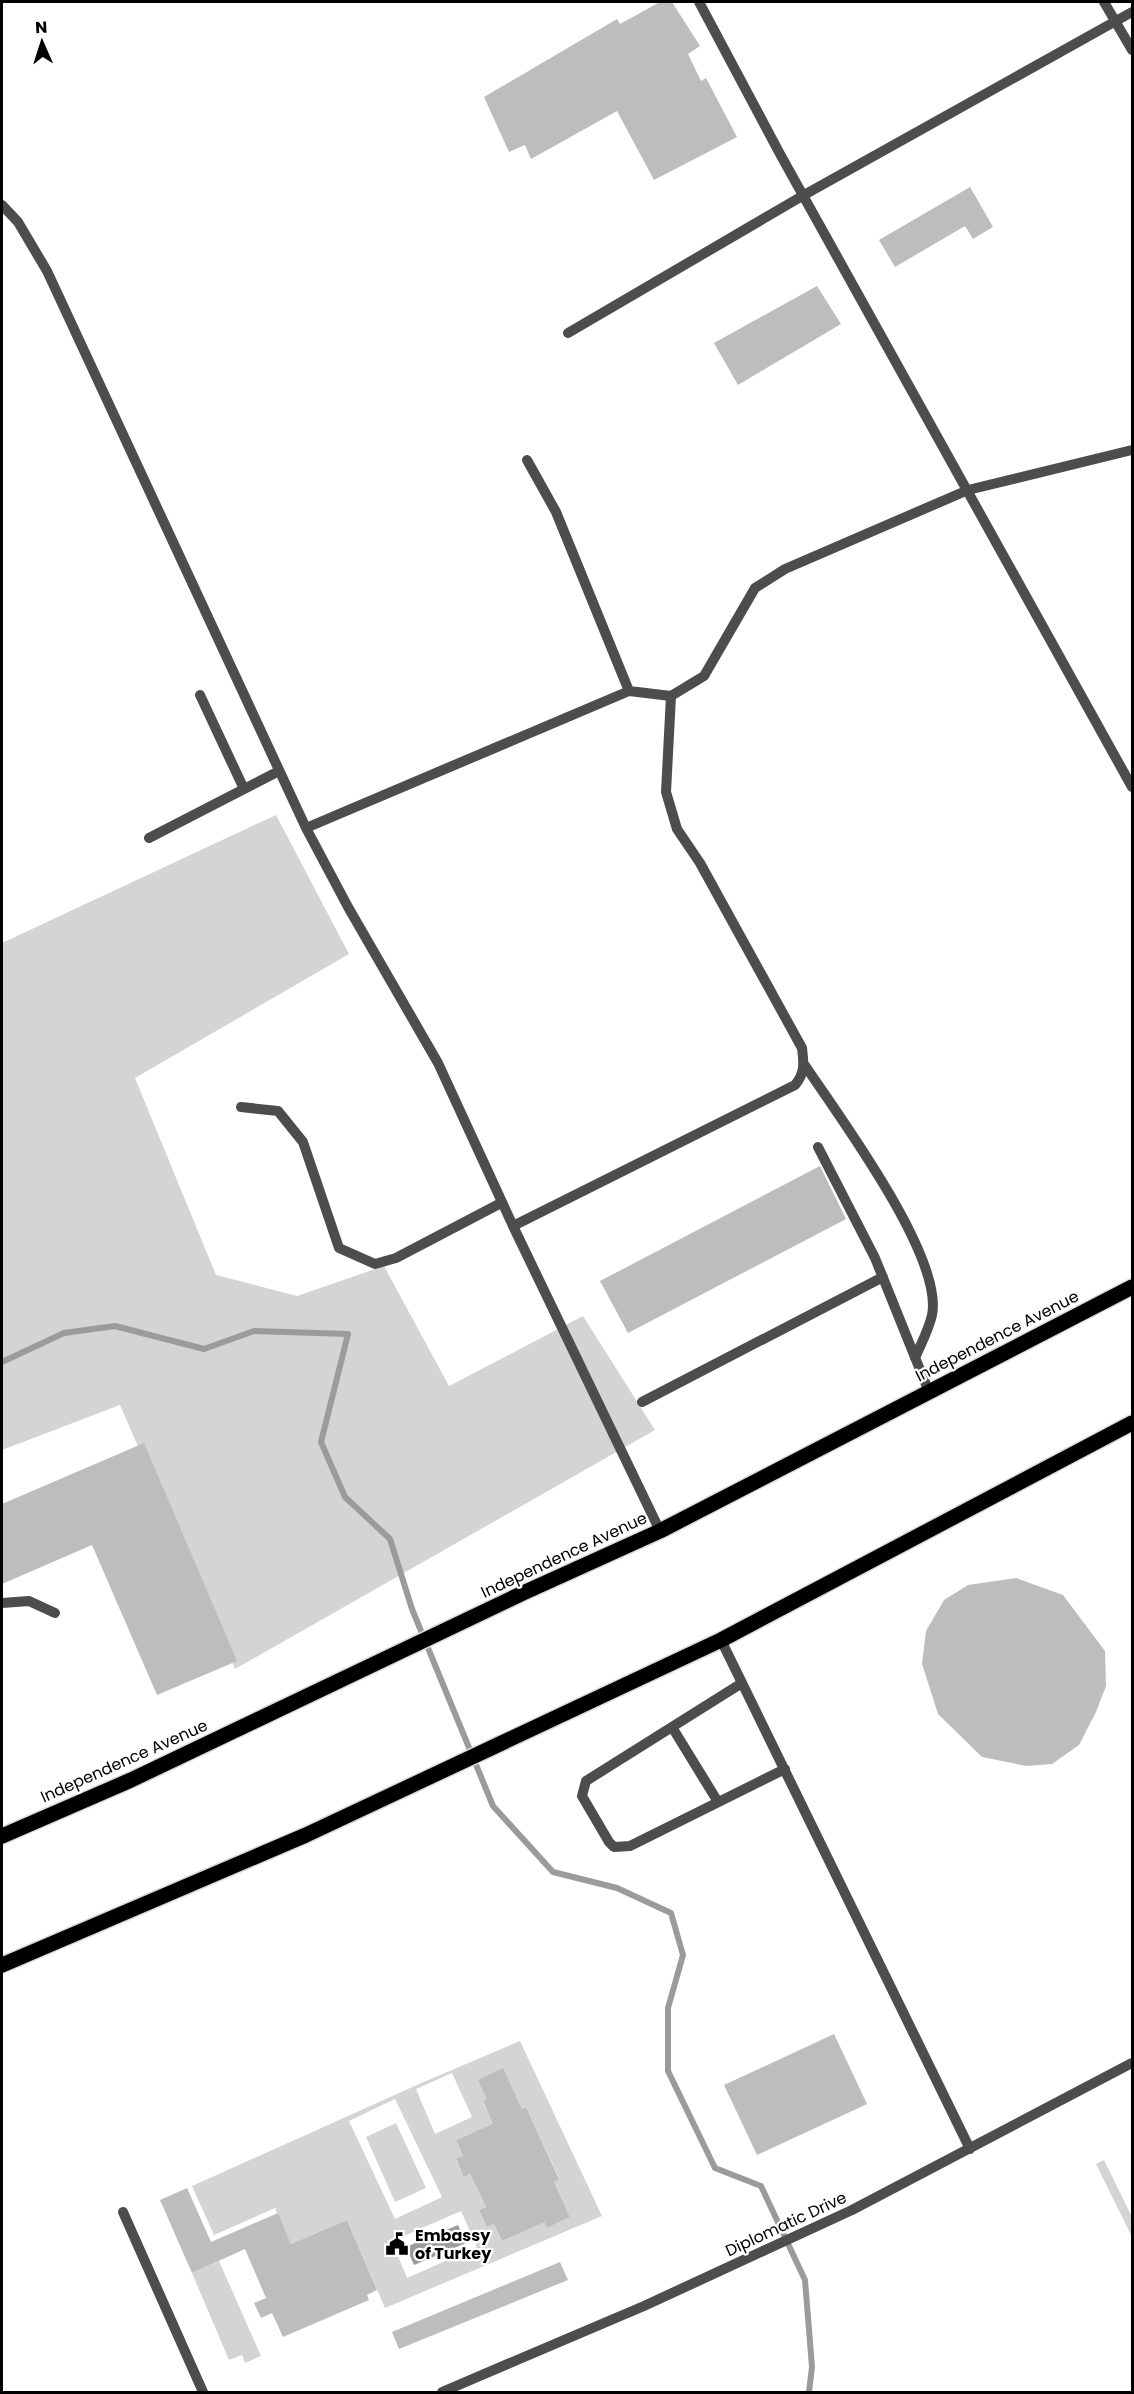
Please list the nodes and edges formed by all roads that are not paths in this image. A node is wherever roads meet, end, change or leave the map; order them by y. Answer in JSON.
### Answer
{"nodes":[{"id":1,"x":699,"y":2,"type":"edge"},
{"id":2,"x":1104,"y":2,"type":"edge"},
{"id":3,"x":1132,"y":12,"type":"edge"},
{"id":4,"x":1116,"y":21,"type":"junction"},
{"id":5,"x":1132,"y":50,"type":"edge"},
{"id":6,"x":804,"y":195,"type":"junction"},
{"id":7,"x":2,"y":205,"type":"edge"},
{"id":8,"x":568,"y":333,"type":"dead end"},
{"id":9,"x":1132,"y":450,"type":"edge"},
{"id":10,"x":527,"y":460,"type":"dead end"},
{"id":11,"x":968,"y":490,"type":"junction"},
{"id":12,"x":629,"y":691,"type":"junction"},
{"id":13,"x":200,"y":695,"type":"dead end"},
{"id":14,"x":671,"y":696,"type":"junction"},
{"id":15,"x":279,"y":771,"type":"junction"},
{"id":16,"x":1132,"y":787,"type":"edge"},
{"id":17,"x":244,"y":789,"type":"junction"},
{"id":18,"x":306,"y":828,"type":"junction"},
{"id":19,"x":149,"y":838,"type":"dead end"},
{"id":20,"x":804,"y":1064,"type":"junction"},
{"id":21,"x":241,"y":1107,"type":"dead end"},
{"id":22,"x":818,"y":1147,"type":"dead end"},
{"id":23,"x":501,"y":1203,"type":"junction"},
{"id":24,"x":513,"y":1226,"type":"junction"},
{"id":25,"x":883,"y":1277,"type":"junction"},
{"id":26,"x":1132,"y":1287,"type":"edge"},
{"id":27,"x":915,"y":1358,"type":"junction"},
{"id":28,"x":929,"y":1392,"type":"junction"},
{"id":29,"x":642,"y":1402,"type":"dead end"},
{"id":30,"x":1132,"y":1423,"type":"edge"},
{"id":31,"x":660,"y":1531,"type":"junction"},
{"id":32,"x":2,"y":1603,"type":"edge"},
{"id":33,"x":55,"y":1613,"type":"dead end"},
{"id":34,"x":722,"y":1640,"type":"junction"},
{"id":35,"x":742,"y":1683,"type":"junction"},
{"id":36,"x":672,"y":1727,"type":"junction"},
{"id":37,"x":785,"y":1769,"type":"junction"},
{"id":38,"x":718,"y":1802,"type":"junction"},
{"id":39,"x":2,"y":1836,"type":"edge"},
{"id":40,"x":2,"y":1965,"type":"edge"},
{"id":41,"x":1132,"y":2063,"type":"edge"},
{"id":42,"x":970,"y":2149,"type":"junction"},
{"id":43,"x":123,"y":2212,"type":"dead end"},
{"id":44,"x":203,"y":2392,"type":"edge"},
{"id":45,"x":442,"y":2392,"type":"edge"}],
"edges":[{"from":1,"to":6,"type":"street"},
{"from":2,"to":4,"type":"street"},
{"from":3,"to":4,"type":"street"},
{"from":4,"to":5,"type":"street"},
{"from":4,"to":6,"type":"street"},
{"from":6,"to":8,"type":"street"},
{"from":6,"to":11,"type":"street"},
{"from":7,"to":15,"type":"street"},
{"from":9,"to":11,"type":"street"},
{"from":10,"to":12,"type":"street"},
{"from":11,"to":14,"type":"street"},
{"from":11,"to":16,"type":"street"},
{"from":12,"to":14,"type":"street"},
{"from":12,"to":18,"type":"street"},
{"from":13,"to":17,"type":"street"},
{"from":14,"to":20,"type":"street"},
{"from":15,"to":17,"type":"street"},
{"from":15,"to":18,"type":"street"},
{"from":17,"to":19,"type":"street"},
{"from":18,"to":23,"type":"street"},
{"from":20,"to":24,"type":"street"},
{"from":20,"to":27,"type":"street"},
{"from":21,"to":23,"type":"street"},
{"from":22,"to":25,"type":"street"},
{"from":23,"to":24,"type":"street"},
{"from":24,"to":31,"type":"street"},
{"from":25,"to":27,"type":"street"},
{"from":25,"to":29,"type":"street"},
{"from":26,"to":28,"type":"main road","name":"Independence Avenue"},
{"from":27,"to":28,"type":"street"},
{"from":28,"to":31,"type":"main road","name":"Independence Avenue"},
{"from":30,"to":34,"type":"main road"},
{"from":31,"to":39,"type":"main road","name":"Independence Avenue"},
{"from":32,"to":33,"type":"street"},
{"from":34,"to":35,"type":"street"},
{"from":34,"to":40,"type":"main road"},
{"from":35,"to":36,"type":"street"},
{"from":35,"to":37,"type":"street"},
{"from":36,"to":38,"type":"street"},
{"from":36,"to":38,"type":"street"},
{"from":37,"to":38,"type":"street"},
{"from":37,"to":42,"type":"street"},
{"from":41,"to":42,"type":"street","name":"Diplomatic Drive"},
{"from":42,"to":45,"type":"street","name":"Diplomatic Drive"},
{"from":43,"to":44,"type":"street"}]}
